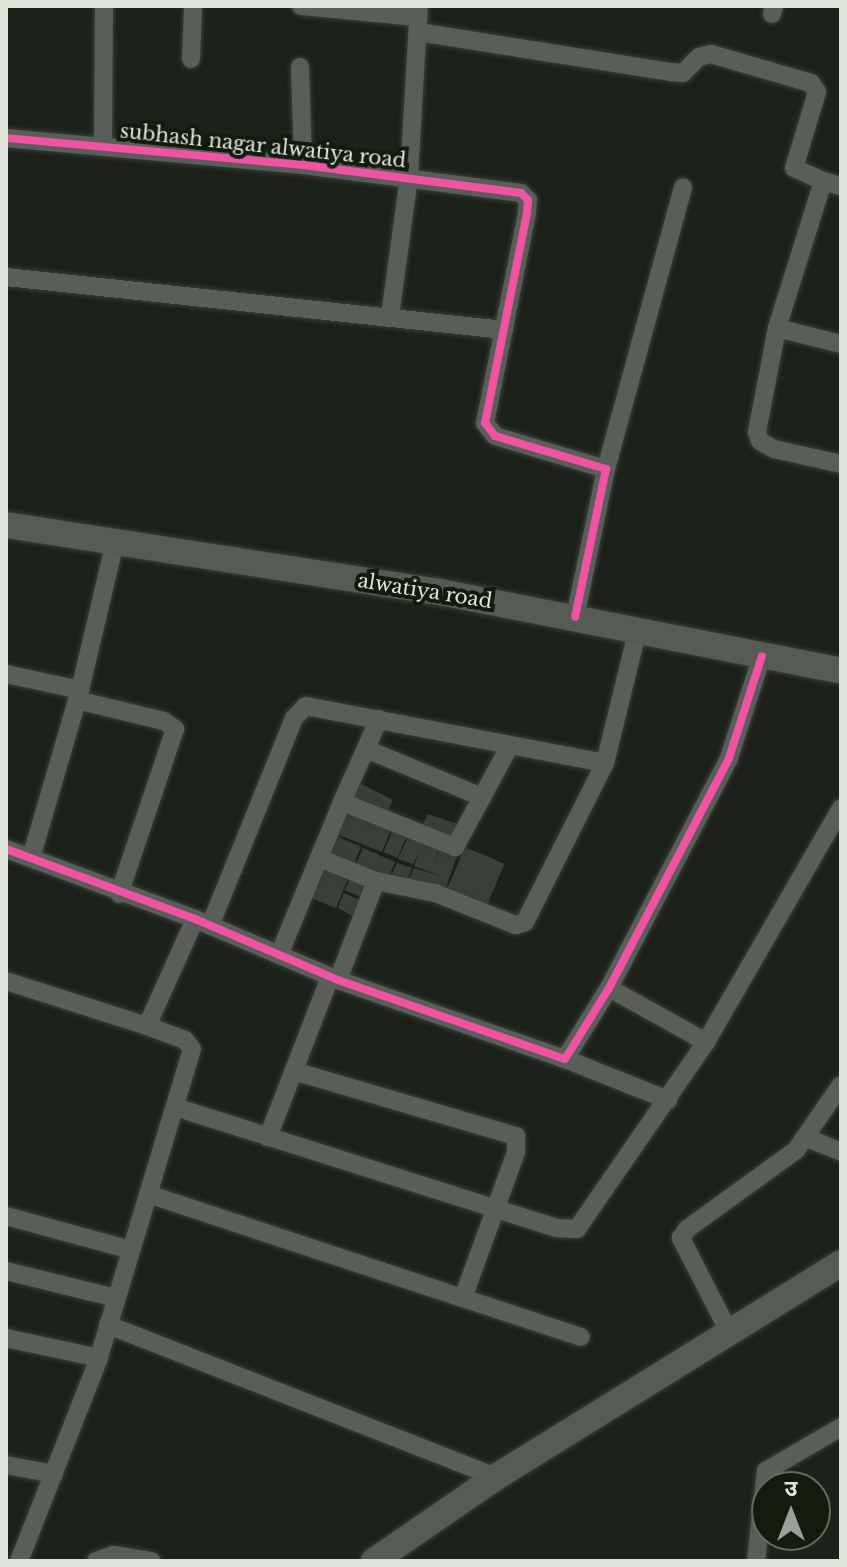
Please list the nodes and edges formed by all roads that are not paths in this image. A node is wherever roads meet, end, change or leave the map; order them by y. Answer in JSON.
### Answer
{"nodes":[{"id":1,"x":104,"y":6,"type":"edge"},
{"id":2,"x":193,"y":6,"type":"edge"},
{"id":3,"x":301,"y":6,"type":"edge"},
{"id":4,"x":418,"y":18,"type":"edge"},
{"id":5,"x":191,"y":59,"type":"dead end"},
{"id":6,"x":300,"y":67,"type":"dead end"},
{"id":7,"x":6,"y":138,"type":"edge"},
{"id":8,"x":103,"y":146,"type":"junction"},
{"id":9,"x":303,"y":165,"type":"junction"},
{"id":10,"x":409,"y":177,"type":"junction"},
{"id":11,"x":832,"y":183,"type":"edge"},
{"id":12,"x":683,"y":187,"type":"dead end"},
{"id":13,"x":6,"y":277,"type":"edge"},
{"id":14,"x":390,"y":316,"type":"junction"},
{"id":15,"x":777,"y":328,"type":"junction"},
{"id":16,"x":504,"y":330,"type":"junction"},
{"id":17,"x":841,"y":344,"type":"edge"},
{"id":18,"x":841,"y":464,"type":"edge"},
{"id":19,"x":606,"y":469,"type":"junction"},
{"id":20,"x":6,"y":525,"type":"edge"},
{"id":21,"x":115,"y":542,"type":"junction"},
{"id":22,"x":575,"y":617,"type":"junction"},
{"id":23,"x":638,"y":629,"type":"junction"},
{"id":24,"x":762,"y":656,"type":"junction"},
{"id":25,"x":841,"y":671,"type":"edge"},
{"id":26,"x":6,"y":674,"type":"edge"},
{"id":27,"x":79,"y":695,"type":"junction"},
{"id":28,"x":379,"y":719,"type":"junction"},
{"id":29,"x":509,"y":747,"type":"junction"},
{"id":30,"x":366,"y":749,"type":"junction"},
{"id":31,"x":605,"y":763,"type":"junction"},
{"id":32,"x":482,"y":797,"type":"junction"},
{"id":33,"x":342,"y":802,"type":"junction"},
{"id":34,"x":841,"y":808,"type":"edge"},
{"id":35,"x":6,"y":849,"type":"edge"},
{"id":36,"x":31,"y":858,"type":"junction"},
{"id":37,"x":319,"y":858,"type":"junction"},
{"id":38,"x":376,"y":881,"type":"junction"},
{"id":39,"x":119,"y":894,"type":"junction"},
{"id":40,"x":202,"y":922,"type":"junction"},
{"id":41,"x":279,"y":955,"type":"junction"},
{"id":42,"x":334,"y":978,"type":"junction"},
{"id":43,"x":6,"y":981,"type":"edge"},
{"id":44,"x":609,"y":988,"type":"junction"},
{"id":45,"x":147,"y":1026,"type":"junction"},
{"id":46,"x":706,"y":1042,"type":"junction"},
{"id":47,"x":565,"y":1059,"type":"junction"},
{"id":48,"x":293,"y":1071,"type":"junction"},
{"id":49,"x":841,"y":1085,"type":"edge"},
{"id":50,"x":668,"y":1100,"type":"junction"},
{"id":51,"x":175,"y":1107,"type":"junction"},
{"id":52,"x":268,"y":1137,"type":"junction"},
{"id":53,"x":807,"y":1138,"type":"junction"},
{"id":54,"x":841,"y":1152,"type":"edge"},
{"id":55,"x":148,"y":1194,"type":"junction"},
{"id":56,"x":495,"y":1209,"type":"junction"},
{"id":57,"x":6,"y":1216,"type":"edge"},
{"id":58,"x":131,"y":1250,"type":"junction"},
{"id":59,"x":841,"y":1263,"type":"edge"},
{"id":60,"x":6,"y":1271,"type":"edge"},
{"id":61,"x":116,"y":1298,"type":"junction"},
{"id":62,"x":463,"y":1298,"type":"junction"},
{"id":63,"x":108,"y":1325,"type":"junction"},
{"id":64,"x":729,"y":1332,"type":"junction"},
{"id":65,"x":581,"y":1337,"type":"dead end"},
{"id":66,"x":6,"y":1338,"type":"edge"},
{"id":67,"x":99,"y":1358,"type":"junction"},
{"id":68,"x":841,"y":1427,"type":"edge"},
{"id":69,"x":6,"y":1465,"type":"edge"},
{"id":70,"x":54,"y":1474,"type":"junction"},
{"id":71,"x":496,"y":1477,"type":"junction"},
{"id":72,"x":19,"y":1561,"type":"edge"},
{"id":73,"x":96,"y":1561,"type":"edge"},
{"id":74,"x":152,"y":1561,"type":"edge"},
{"id":75,"x":374,"y":1561,"type":"edge"},
{"id":76,"x":756,"y":1561,"type":"edge"}],
"edges":[{"from":1,"to":8,"type":"street"},
{"from":2,"to":5,"type":"street"},
{"from":3,"to":4,"type":"street"},
{"from":4,"to":10,"type":"street"},
{"from":4,"to":11,"type":"street"},
{"from":6,"to":9,"type":"street"},
{"from":7,"to":8,"type":"street","name":"subhash nagar alwatiya road"},
{"from":8,"to":9,"type":"street","name":"subhash nagar alwatiya road"},
{"from":9,"to":10,"type":"street","name":"subhash nagar alwatiya road"},
{"from":10,"to":14,"type":"street"},
{"from":10,"to":16,"type":"street","name":"subhash nagar alwatiya road"},
{"from":11,"to":15,"type":"street"},
{"from":12,"to":19,"type":"street"},
{"from":13,"to":14,"type":"street"},
{"from":14,"to":16,"type":"street"},
{"from":15,"to":17,"type":"street"},
{"from":15,"to":18,"type":"street"},
{"from":16,"to":19,"type":"street","name":"subhash nagar alwatiya road"},
{"from":19,"to":22,"type":"street"},
{"from":20,"to":21,"type":"street","name":"alwatiya road"},
{"from":21,"to":22,"type":"street","name":"alwatiya road"},
{"from":21,"to":27,"type":"street"},
{"from":22,"to":23,"type":"street","name":"alwatiya road"},
{"from":23,"to":24,"type":"street","name":"alwatiya road"},
{"from":23,"to":31,"type":"street"},
{"from":24,"to":25,"type":"street","name":"alwatiya road"},
{"from":24,"to":44,"type":"street"},
{"from":26,"to":27,"type":"street"},
{"from":27,"to":36,"type":"street"},
{"from":27,"to":39,"type":"street"},
{"from":28,"to":29,"type":"street"},
{"from":28,"to":30,"type":"street"},
{"from":28,"to":40,"type":"street"},
{"from":29,"to":31,"type":"street"},
{"from":29,"to":32,"type":"street"},
{"from":30,"to":32,"type":"street"},
{"from":30,"to":33,"type":"street"},
{"from":31,"to":38,"type":"street"},
{"from":32,"to":33,"type":"street"},
{"from":33,"to":37,"type":"street"},
{"from":34,"to":46,"type":"street"},
{"from":35,"to":36,"type":"street"},
{"from":36,"to":39,"type":"street"},
{"from":37,"to":38,"type":"street"},
{"from":37,"to":41,"type":"street"},
{"from":38,"to":42,"type":"street"},
{"from":39,"to":40,"type":"street"},
{"from":40,"to":41,"type":"street"},
{"from":40,"to":45,"type":"street"},
{"from":41,"to":42,"type":"street"},
{"from":42,"to":47,"type":"street"},
{"from":42,"to":48,"type":"street"},
{"from":43,"to":45,"type":"street"},
{"from":44,"to":46,"type":"street"},
{"from":44,"to":47,"type":"street"},
{"from":45,"to":51,"type":"street"},
{"from":46,"to":50,"type":"street"},
{"from":47,"to":50,"type":"street"},
{"from":48,"to":52,"type":"street"},
{"from":48,"to":56,"type":"street"},
{"from":49,"to":53,"type":"street"},
{"from":50,"to":56,"type":"street"},
{"from":51,"to":52,"type":"street"},
{"from":51,"to":55,"type":"street"},
{"from":52,"to":56,"type":"street"},
{"from":53,"to":54,"type":"street"},
{"from":53,"to":64,"type":"street"},
{"from":55,"to":58,"type":"street"},
{"from":55,"to":62,"type":"street"},
{"from":56,"to":62,"type":"street"},
{"from":57,"to":58,"type":"street"},
{"from":58,"to":61,"type":"street"},
{"from":59,"to":64,"type":"street"},
{"from":60,"to":61,"type":"street"},
{"from":61,"to":63,"type":"street"},
{"from":62,"to":65,"type":"street"},
{"from":63,"to":67,"type":"street"},
{"from":63,"to":71,"type":"street"},
{"from":64,"to":71,"type":"street"},
{"from":66,"to":67,"type":"street"},
{"from":67,"to":70,"type":"street"},
{"from":68,"to":76,"type":"street"},
{"from":69,"to":70,"type":"street"},
{"from":70,"to":72,"type":"street"},
{"from":71,"to":75,"type":"street"},
{"from":73,"to":74,"type":"street"}]}
